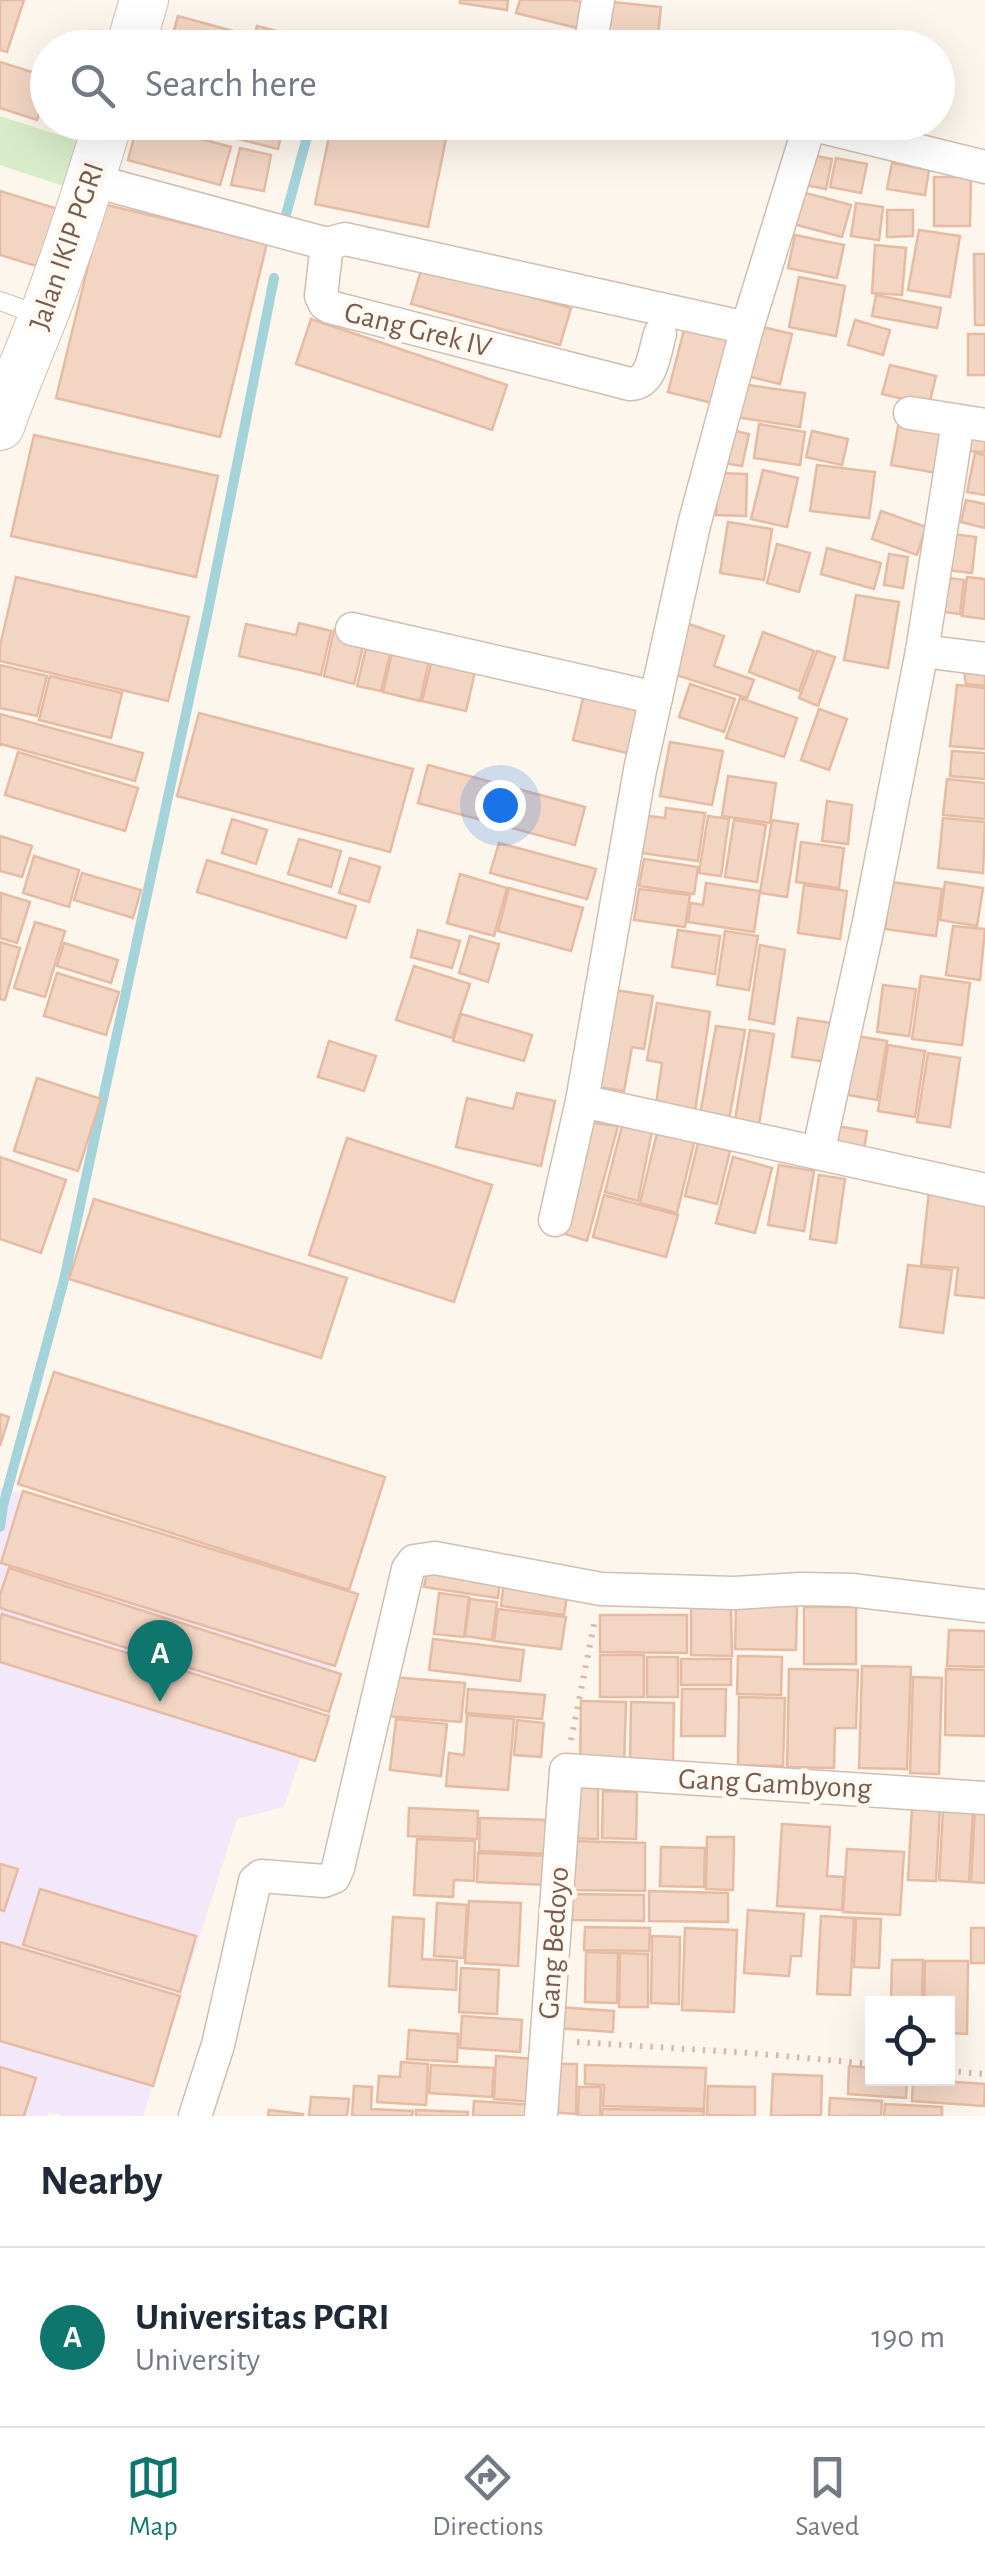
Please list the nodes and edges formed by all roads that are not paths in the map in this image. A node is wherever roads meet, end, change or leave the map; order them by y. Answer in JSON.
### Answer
{"nodes":[{"id":1,"x":144,"y":0,"type":"edge"},
{"id":2,"x":598,"y":0,"type":"edge"},
{"id":3,"x":135,"y":30,"type":"edge"},
{"id":4,"x":593,"y":30,"type":"edge"},
{"id":5,"x":103,"y":140,"type":"edge"},
{"id":6,"x":805,"y":140,"type":"edge"},
{"id":7,"x":875,"y":140,"type":"edge"},
{"id":8,"x":985,"y":167,"type":"edge"},
{"id":9,"x":91,"y":180,"type":"junction"},
{"id":10,"x":327,"y":244,"type":"junction"},
{"id":11,"x":23,"y":306,"type":"edge"},
{"id":12,"x":748,"y":328,"type":"junction"},
{"id":13,"x":660,"y":334,"type":"dead end"},
{"id":14,"x":910,"y":412,"type":"dead end"},
{"id":15,"x":972,"y":423,"type":"edge"},
{"id":16,"x":0,"y":426,"type":"edge"},
{"id":17,"x":352,"y":629,"type":"dead end"},
{"id":18,"x":922,"y":650,"type":"junction"},
{"id":19,"x":985,"y":660,"type":"edge"},
{"id":20,"x":656,"y":698,"type":"junction"},
{"id":21,"x":582,"y":1101,"type":"junction"},
{"id":22,"x":818,"y":1153,"type":"junction"},
{"id":23,"x":985,"y":1190,"type":"edge"},
{"id":24,"x":555,"y":1220,"type":"dead end"},
{"id":25,"x":985,"y":1606,"type":"edge"},
{"id":26,"x":566,"y":1770,"type":"joint"},
{"id":27,"x":985,"y":1798,"type":"edge"},
{"id":28,"x":195,"y":2116,"type":"edge"},
{"id":29,"x":541,"y":2116,"type":"edge"}],
"edges":[{"from":1,"to":3,"type":"main road"},
{"from":2,"to":4,"type":"street"},
{"from":5,"to":9,"type":"main road","name":"Jalan IKIP PGRI"},
{"from":6,"to":12,"type":"street"},
{"from":7,"to":8,"type":"street"},
{"from":9,"to":10,"type":"street"},
{"from":9,"to":11,"type":"main road","name":"Jalan IKIP PGRI"},
{"from":10,"to":12,"type":"street"},
{"from":10,"to":13,"type":"street","name":"Gang Grek IV"},
{"from":11,"to":16,"type":"main road","name":"Jalan IKIP PGRI"},
{"from":12,"to":20,"type":"street"},
{"from":14,"to":15,"type":"street"},
{"from":15,"to":18,"type":"street"},
{"from":17,"to":20,"type":"street"},
{"from":18,"to":19,"type":"street"},
{"from":18,"to":22,"type":"street"},
{"from":20,"to":21,"type":"street"},
{"from":21,"to":22,"type":"street"},
{"from":21,"to":24,"type":"street"},
{"from":22,"to":23,"type":"street"},
{"from":25,"to":28,"type":"street"},
{"from":26,"to":27,"type":"street","name":"Gang Gambyong"},
{"from":26,"to":29,"type":"street","name":"Gang Bedoyo"}]}
